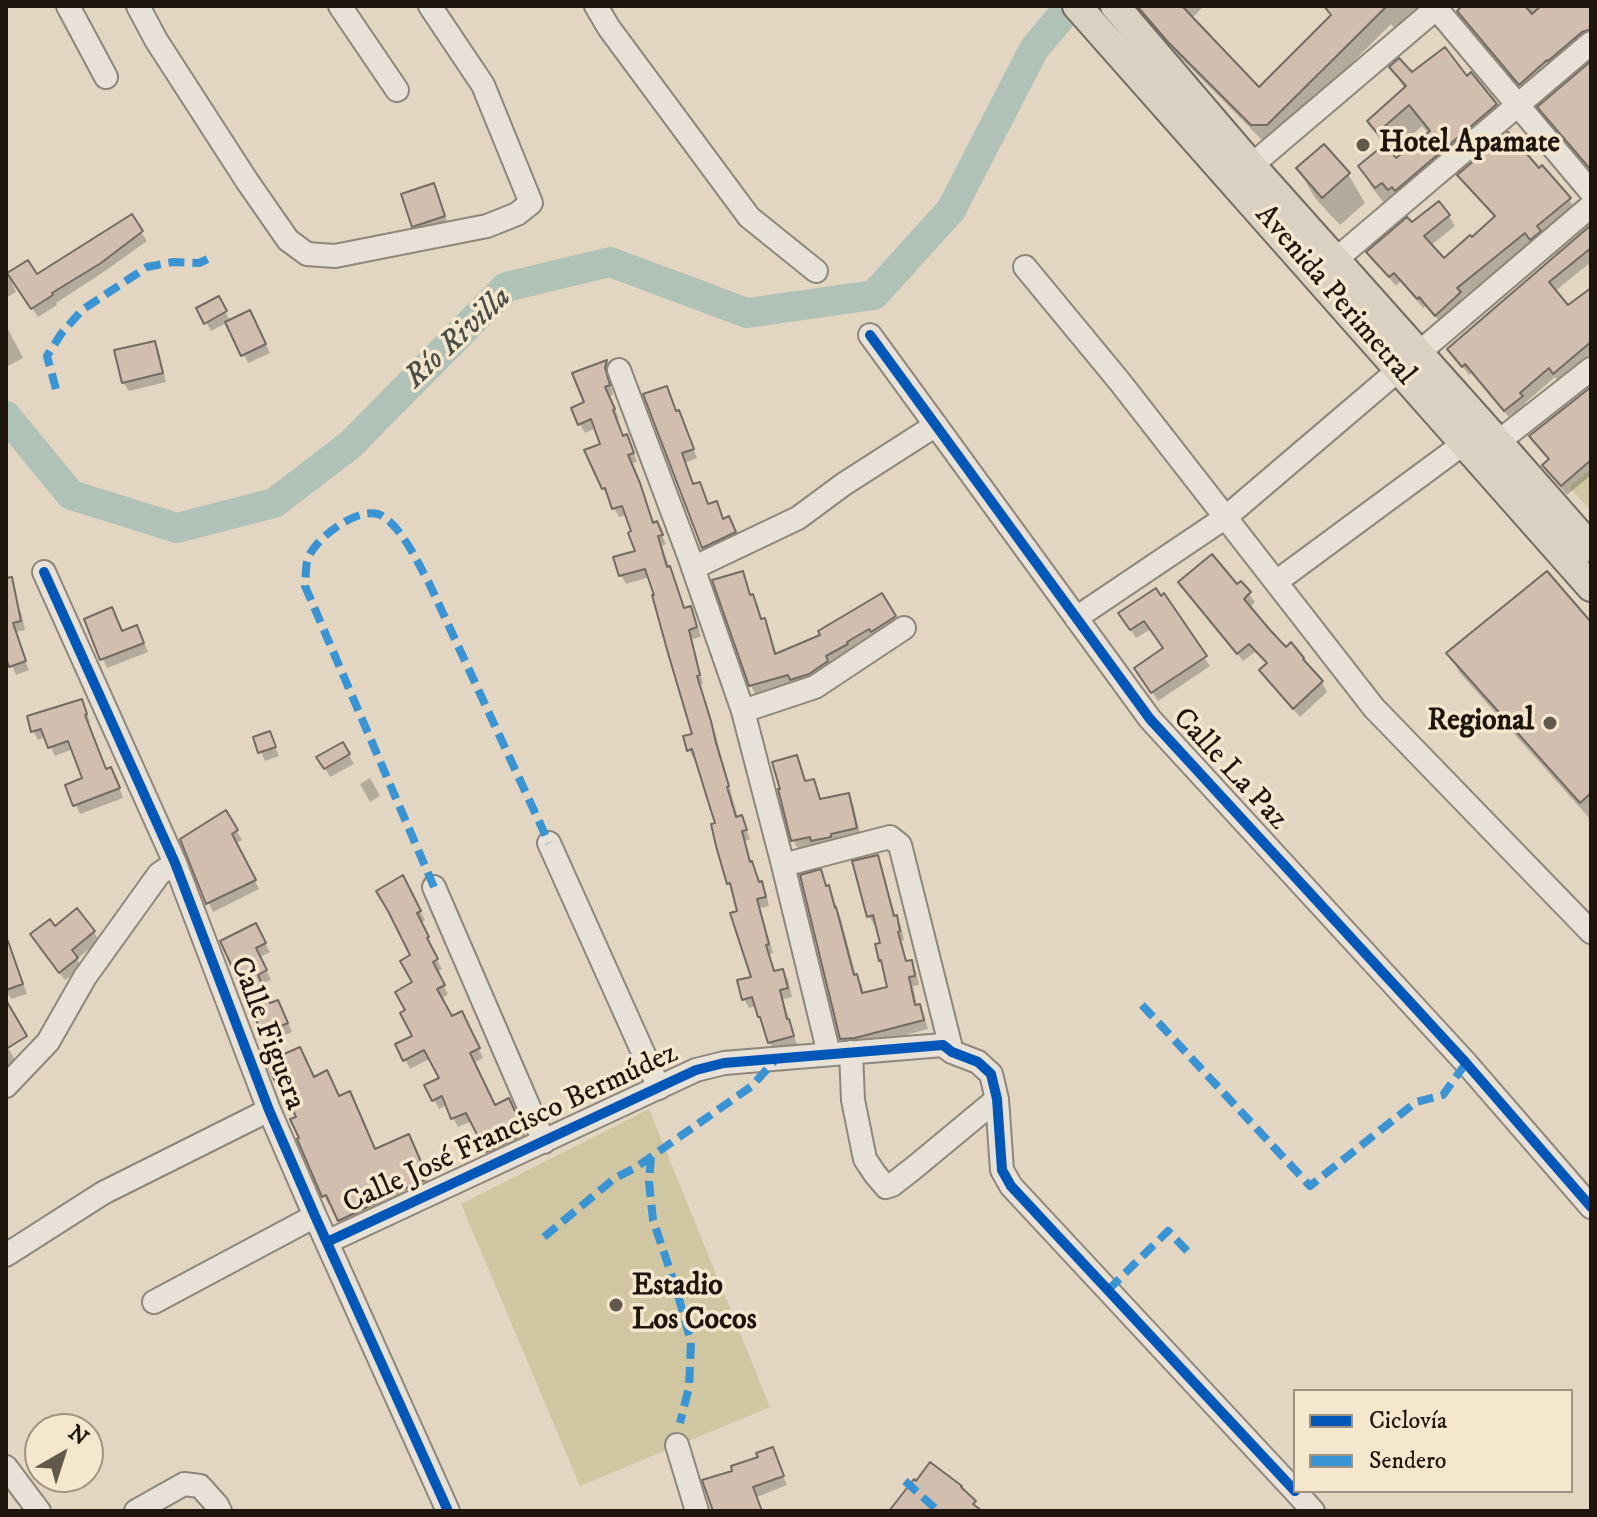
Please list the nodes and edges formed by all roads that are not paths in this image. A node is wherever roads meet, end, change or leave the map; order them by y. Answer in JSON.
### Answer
{"nodes":[{"id":1,"x":68,"y":6,"type":"edge"},
{"id":2,"x":138,"y":6,"type":"edge"},
{"id":3,"x":340,"y":6,"type":"edge"},
{"id":4,"x":430,"y":6,"type":"edge"},
{"id":5,"x":596,"y":6,"type":"edge"},
{"id":6,"x":1077,"y":6,"type":"edge"},
{"id":7,"x":1437,"y":7,"type":"edge"},
{"id":8,"x":1118,"y":9,"type":"edge"},
{"id":9,"x":1591,"y":43,"type":"edge"},
{"id":10,"x":106,"y":77,"type":"dead end"},
{"id":11,"x":397,"y":90,"type":"dead end"},
{"id":12,"x":1518,"y":105,"type":"junction"},
{"id":13,"x":1242,"y":173,"type":"junction"},
{"id":14,"x":1591,"y":192,"type":"edge"},
{"id":15,"x":1591,"y":206,"type":"edge"},
{"id":16,"x":1334,"y":261,"type":"junction"},
{"id":17,"x":1025,"y":267,"type":"dead end"},
{"id":18,"x":816,"y":271,"type":"dead end"},
{"id":19,"x":870,"y":335,"type":"dead end"},
{"id":20,"x":1409,"y":362,"type":"junction"},
{"id":21,"x":1591,"y":369,"type":"edge"},
{"id":22,"x":619,"y":370,"type":"dead end"},
{"id":23,"x":936,"y":425,"type":"junction"},
{"id":24,"x":1498,"y":442,"type":"junction"},
{"id":25,"x":1463,"y":444,"type":"junction"},
{"id":26,"x":1226,"y":517,"type":"junction"},
{"id":27,"x":1590,"y":544,"type":"edge"},
{"id":28,"x":693,"y":568,"type":"junction"},
{"id":29,"x":44,"y":572,"type":"dead end"},
{"id":30,"x":1276,"y":582,"type":"junction"},
{"id":31,"x":1591,"y":587,"type":"edge"},
{"id":32,"x":1076,"y":618,"type":"junction"},
{"id":33,"x":904,"y":628,"type":"dead end"},
{"id":34,"x":743,"y":711,"type":"junction"},
{"id":35,"x":549,"y":843,"type":"dead end"},
{"id":36,"x":175,"y":863,"type":"junction"},
{"id":37,"x":783,"y":865,"type":"junction"},
{"id":38,"x":434,"y":887,"type":"dead end"},
{"id":39,"x":1591,"y":930,"type":"edge"},
{"id":40,"x":952,"y":1052,"type":"junction"},
{"id":41,"x":840,"y":1053,"type":"junction"},
{"id":42,"x":6,"y":1086,"type":"edge"},
{"id":43,"x":659,"y":1088,"type":"junction"},
{"id":44,"x":997,"y":1099,"type":"junction"},
{"id":45,"x":269,"y":1110,"type":"junction"},
{"id":46,"x":544,"y":1142,"type":"junction"},
{"id":47,"x":1591,"y":1207,"type":"edge"},
{"id":48,"x":315,"y":1216,"type":"junction"},
{"id":49,"x":327,"y":1242,"type":"junction"},
{"id":50,"x":6,"y":1255,"type":"edge"},
{"id":51,"x":154,"y":1302,"type":"dead end"},
{"id":52,"x":677,"y":1445,"type":"dead end"},
{"id":53,"x":6,"y":1467,"type":"edge"},
{"id":54,"x":1293,"y":1489,"type":"edge"},
{"id":55,"x":1297,"y":1493,"type":"edge"},
{"id":56,"x":39,"y":1511,"type":"edge"},
{"id":57,"x":136,"y":1511,"type":"edge"},
{"id":58,"x":220,"y":1511,"type":"edge"},
{"id":59,"x":448,"y":1511,"type":"edge"},
{"id":60,"x":697,"y":1511,"type":"edge"},
{"id":61,"x":1313,"y":1511,"type":"edge"}],
"edges":[{"from":1,"to":10,"type":"street"},
{"from":2,"to":4,"type":"street"},
{"from":3,"to":11,"type":"street"},
{"from":5,"to":18,"type":"street"},
{"from":6,"to":13,"type":"main road","name":"Avenida Perimetral"},
{"from":7,"to":12,"type":"street"},
{"from":7,"to":13,"type":"street"},
{"from":8,"to":13,"type":"main road","name":"Avenida Perimetral"},
{"from":9,"to":12,"type":"street"},
{"from":12,"to":14,"type":"street"},
{"from":12,"to":16,"type":"street"},
{"from":13,"to":16,"type":"main road","name":"Avenida Perimetral"},
{"from":13,"to":20,"type":"main road","name":"Avenida Perimetral"},
{"from":15,"to":20,"type":"street"},
{"from":16,"to":20,"type":"main road","name":"Avenida Perimetral"},
{"from":17,"to":26,"type":"street"},
{"from":19,"to":23,"type":"street","name":"Calle La Paz"},
{"from":20,"to":24,"type":"main road","name":"Avenida Perimetral"},
{"from":20,"to":25,"type":"main road","name":"Avenida Perimetral"},
{"from":20,"to":26,"type":"street"},
{"from":21,"to":24,"type":"street"},
{"from":22,"to":28,"type":"street"},
{"from":23,"to":28,"type":"street"},
{"from":23,"to":32,"type":"street","name":"Calle La Paz"},
{"from":24,"to":27,"type":"main road","name":"Avenida Perimetral"},
{"from":25,"to":30,"type":"street"},
{"from":25,"to":31,"type":"main road","name":"Avenida Perimetral"},
{"from":26,"to":30,"type":"street"},
{"from":26,"to":32,"type":"street"},
{"from":28,"to":34,"type":"street"},
{"from":29,"to":36,"type":"street","name":"Calle Figuera"},
{"from":30,"to":39,"type":"street"},
{"from":32,"to":47,"type":"street","name":"Calle La Paz"},
{"from":33,"to":34,"type":"street"},
{"from":34,"to":37,"type":"street"},
{"from":35,"to":43,"type":"street"},
{"from":36,"to":42,"type":"street"},
{"from":36,"to":45,"type":"street","name":"Calle Figuera"},
{"from":37,"to":40,"type":"street"},
{"from":37,"to":41,"type":"street"},
{"from":38,"to":46,"type":"street"},
{"from":40,"to":41,"type":"street","name":"Calle José Francisco Bermúdez"},
{"from":40,"to":44,"type":"street","name":"Calle José Francisco Bermúdez"},
{"from":41,"to":43,"type":"street","name":"Calle José Francisco Bermúdez"},
{"from":41,"to":44,"type":"street"},
{"from":43,"to":46,"type":"street","name":"Calle José Francisco Bermúdez"},
{"from":44,"to":54,"type":"street","name":"Calle José Francisco Bermúdez"},
{"from":45,"to":48,"type":"street","name":"Calle Figuera"},
{"from":45,"to":50,"type":"street"},
{"from":46,"to":49,"type":"street","name":"Calle José Francisco Bermúdez"},
{"from":48,"to":49,"type":"street","name":"Calle Figuera"},
{"from":48,"to":51,"type":"street"},
{"from":49,"to":59,"type":"street","name":"Calle Figuera"},
{"from":52,"to":60,"type":"street"},
{"from":53,"to":56,"type":"street"},
{"from":55,"to":61,"type":"street","name":"Calle José Francisco Bermúdez"},
{"from":57,"to":58,"type":"street"}]}
